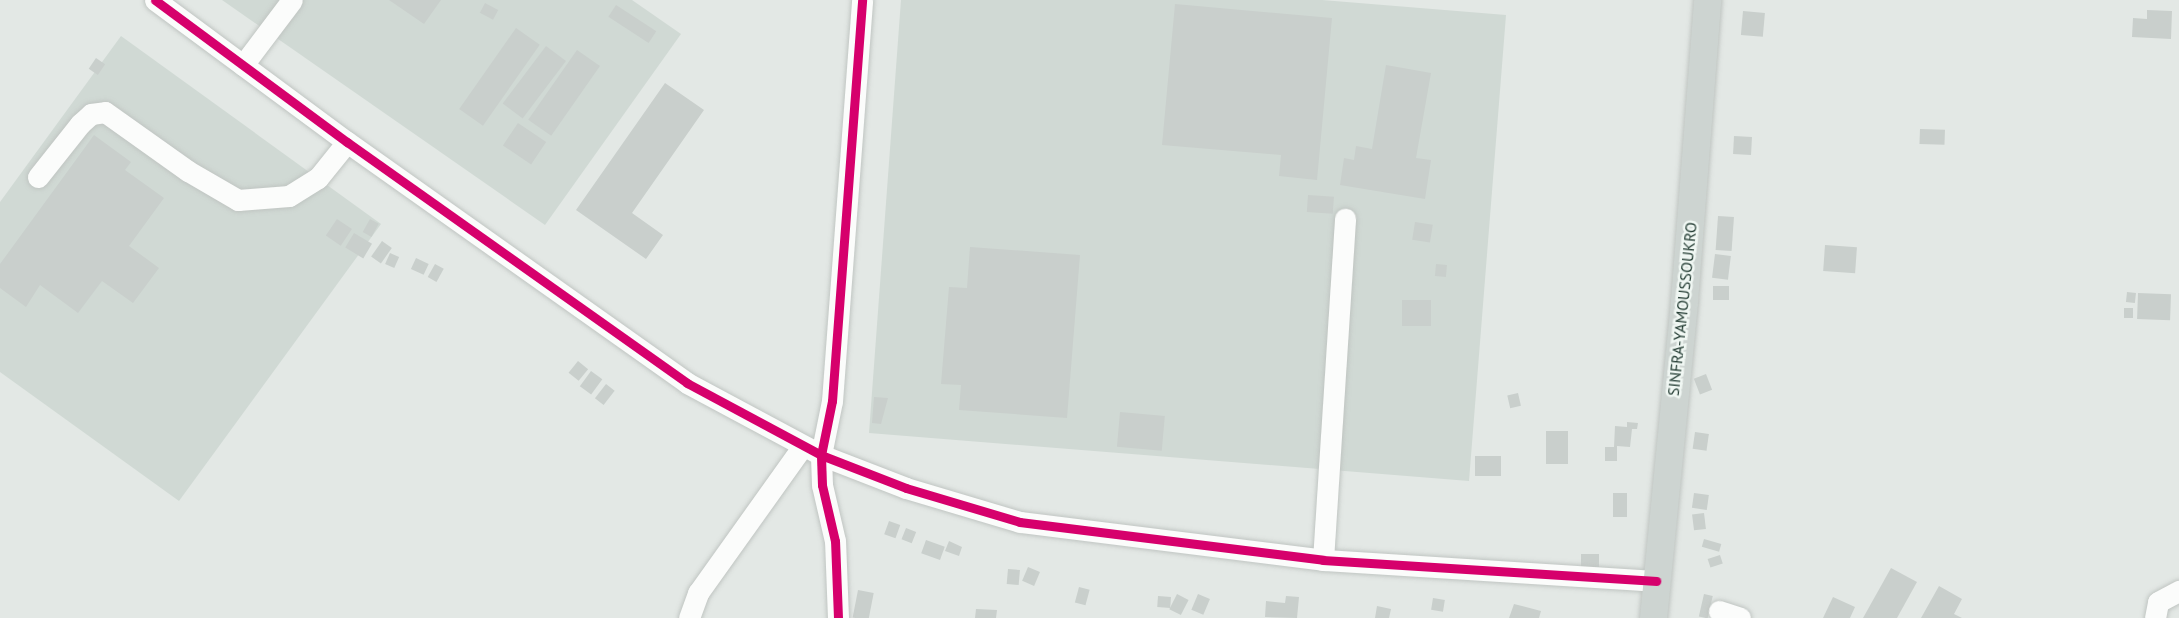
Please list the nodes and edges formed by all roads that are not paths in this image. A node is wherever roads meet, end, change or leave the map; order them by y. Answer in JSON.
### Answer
{"nodes":[{"id":1,"x":155,"y":0,"type":"edge"},
{"id":2,"x":292,"y":0,"type":"edge"},
{"id":3,"x":862,"y":0,"type":"edge"},
{"id":4,"x":1707,"y":0,"type":"edge"},
{"id":5,"x":243,"y":65,"type":"junction"},
{"id":6,"x":347,"y":142,"type":"junction"},
{"id":7,"x":38,"y":177,"type":"dead end"},
{"id":8,"x":1345,"y":219,"type":"dead end"},
{"id":9,"x":802,"y":447,"type":"junction"},
{"id":10,"x":821,"y":455,"type":"junction"},
{"id":11,"x":1323,"y":560,"type":"junction"},
{"id":12,"x":1656,"y":581,"type":"junction"},
{"id":13,"x":2179,"y":591,"type":"edge"},
{"id":14,"x":1719,"y":611,"type":"dead end"},
{"id":15,"x":689,"y":618,"type":"edge"},
{"id":16,"x":838,"y":618,"type":"edge"},
{"id":17,"x":1653,"y":618,"type":"edge"},
{"id":18,"x":1740,"y":618,"type":"edge"},
{"id":19,"x":2155,"y":618,"type":"edge"}],
"edges":[{"from":1,"to":5,"type":"street"},
{"from":2,"to":5,"type":"street"},
{"from":3,"to":10,"type":"street"},
{"from":4,"to":12,"type":"main road","name":"SINFRA-YAMOUSSOUKRO"},
{"from":5,"to":6,"type":"street"},
{"from":6,"to":7,"type":"street"},
{"from":6,"to":9,"type":"street"},
{"from":8,"to":11,"type":"street"},
{"from":9,"to":10,"type":"street"},
{"from":9,"to":15,"type":"street"},
{"from":10,"to":11,"type":"street"},
{"from":10,"to":16,"type":"street"},
{"from":11,"to":12,"type":"street"},
{"from":12,"to":17,"type":"main road","name":"SINFRA-YAMOUSSOUKRO"},
{"from":13,"to":19,"type":"street"},
{"from":14,"to":18,"type":"street"}]}
